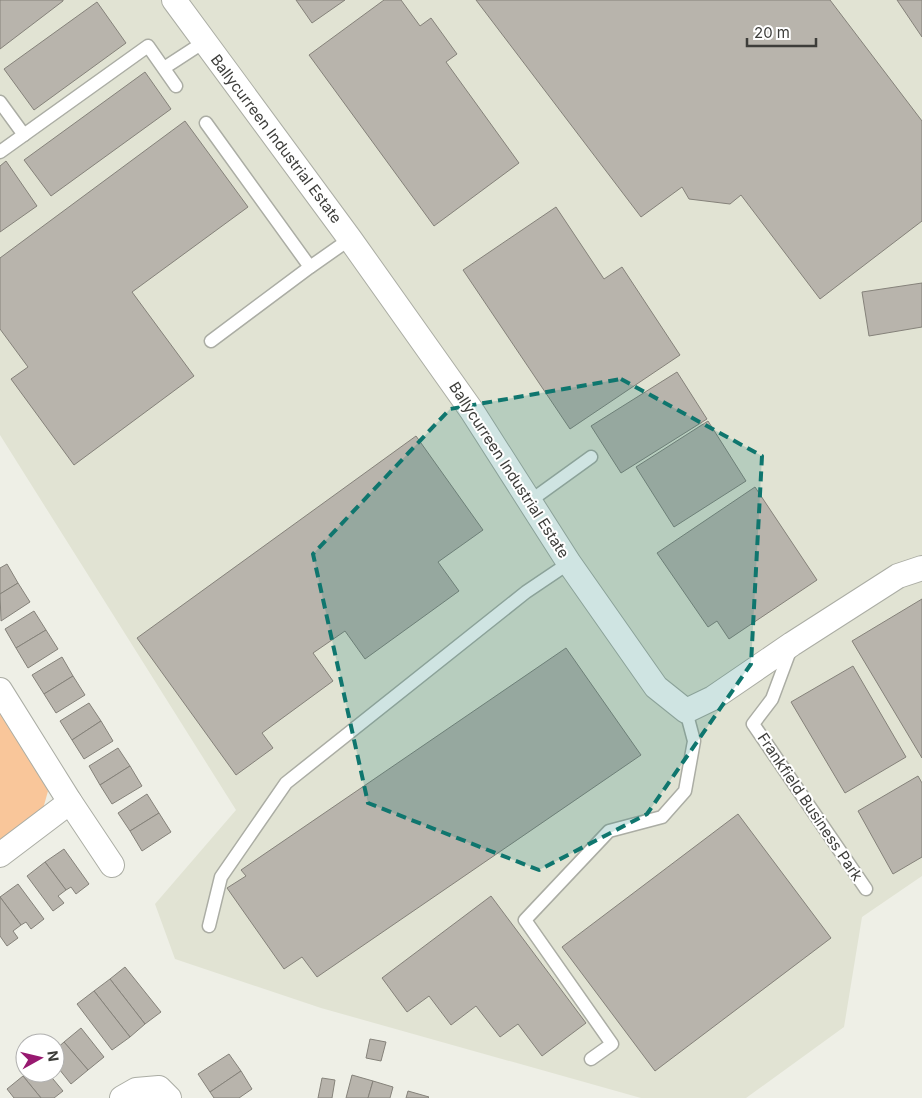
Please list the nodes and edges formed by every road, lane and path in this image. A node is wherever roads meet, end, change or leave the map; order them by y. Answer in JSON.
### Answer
{"nodes":[{"id":1,"x":174,"y":0,"type":"edge"},
{"id":2,"x":204,"y":42,"type":"junction"},
{"id":3,"x":164,"y":68,"type":"junction"},
{"id":4,"x":176,"y":86,"type":"dead end"},
{"id":5,"x":0,"y":102,"type":"edge"},
{"id":6,"x":206,"y":122,"type":"dead end"},
{"id":7,"x":24,"y":135,"type":"junction"},
{"id":8,"x":0,"y":152,"type":"edge"},
{"id":9,"x":350,"y":239,"type":"junction"},
{"id":10,"x":310,"y":267,"type":"junction"},
{"id":11,"x":211,"y":341,"type":"dead end"},
{"id":12,"x":591,"y":458,"type":"dead end"},
{"id":13,"x":530,"y":501,"type":"junction"},
{"id":14,"x":569,"y":563,"type":"junction"},
{"id":15,"x":922,"y":568,"type":"edge"},
{"id":16,"x":792,"y":644,"type":"junction"},
{"id":17,"x":0,"y":690,"type":"edge"},
{"id":18,"x":686,"y":711,"type":"junction"},
{"id":19,"x":70,"y":802,"type":"junction"},
{"id":20,"x":0,"y":855,"type":"edge"},
{"id":21,"x":112,"y":865,"type":"dead end"},
{"id":22,"x":866,"y":888,"type":"dead end"},
{"id":23,"x":209,"y":926,"type":"dead end"},
{"id":24,"x":591,"y":1059,"type":"dead end"},
{"id":25,"x":122,"y":1098,"type":"edge"},
{"id":26,"x":168,"y":1098,"type":"edge"}],
"edges":[{"from":1,"to":2,"type":"street","name":"Ballycurreen Industrial Estate"},
{"from":2,"to":3,"type":"lane"},
{"from":2,"to":9,"type":"street","name":"Ballycurreen Industrial Estate"},
{"from":3,"to":4,"type":"lane"},
{"from":3,"to":7,"type":"lane"},
{"from":5,"to":7,"type":"lane"},
{"from":6,"to":10,"type":"lane"},
{"from":7,"to":8,"type":"lane"},
{"from":9,"to":10,"type":"lane"},
{"from":9,"to":13,"type":"street","name":"Ballycurreen Industrial Estate"},
{"from":10,"to":11,"type":"lane"},
{"from":12,"to":13,"type":"lane"},
{"from":13,"to":14,"type":"street","name":"Ballycurreen Industrial Estate"},
{"from":14,"to":18,"type":"street","name":"Ballycurreen Industrial Estate"},
{"from":14,"to":23,"type":"lane"},
{"from":15,"to":16,"type":"street"},
{"from":16,"to":18,"type":"street"},
{"from":16,"to":22,"type":"lane","name":"Frankfield Business Park"},
{"from":17,"to":19,"type":"street"},
{"from":18,"to":24,"type":"lane"},
{"from":19,"to":20,"type":"street"},
{"from":19,"to":21,"type":"street"},
{"from":25,"to":26,"type":"street"}]}
